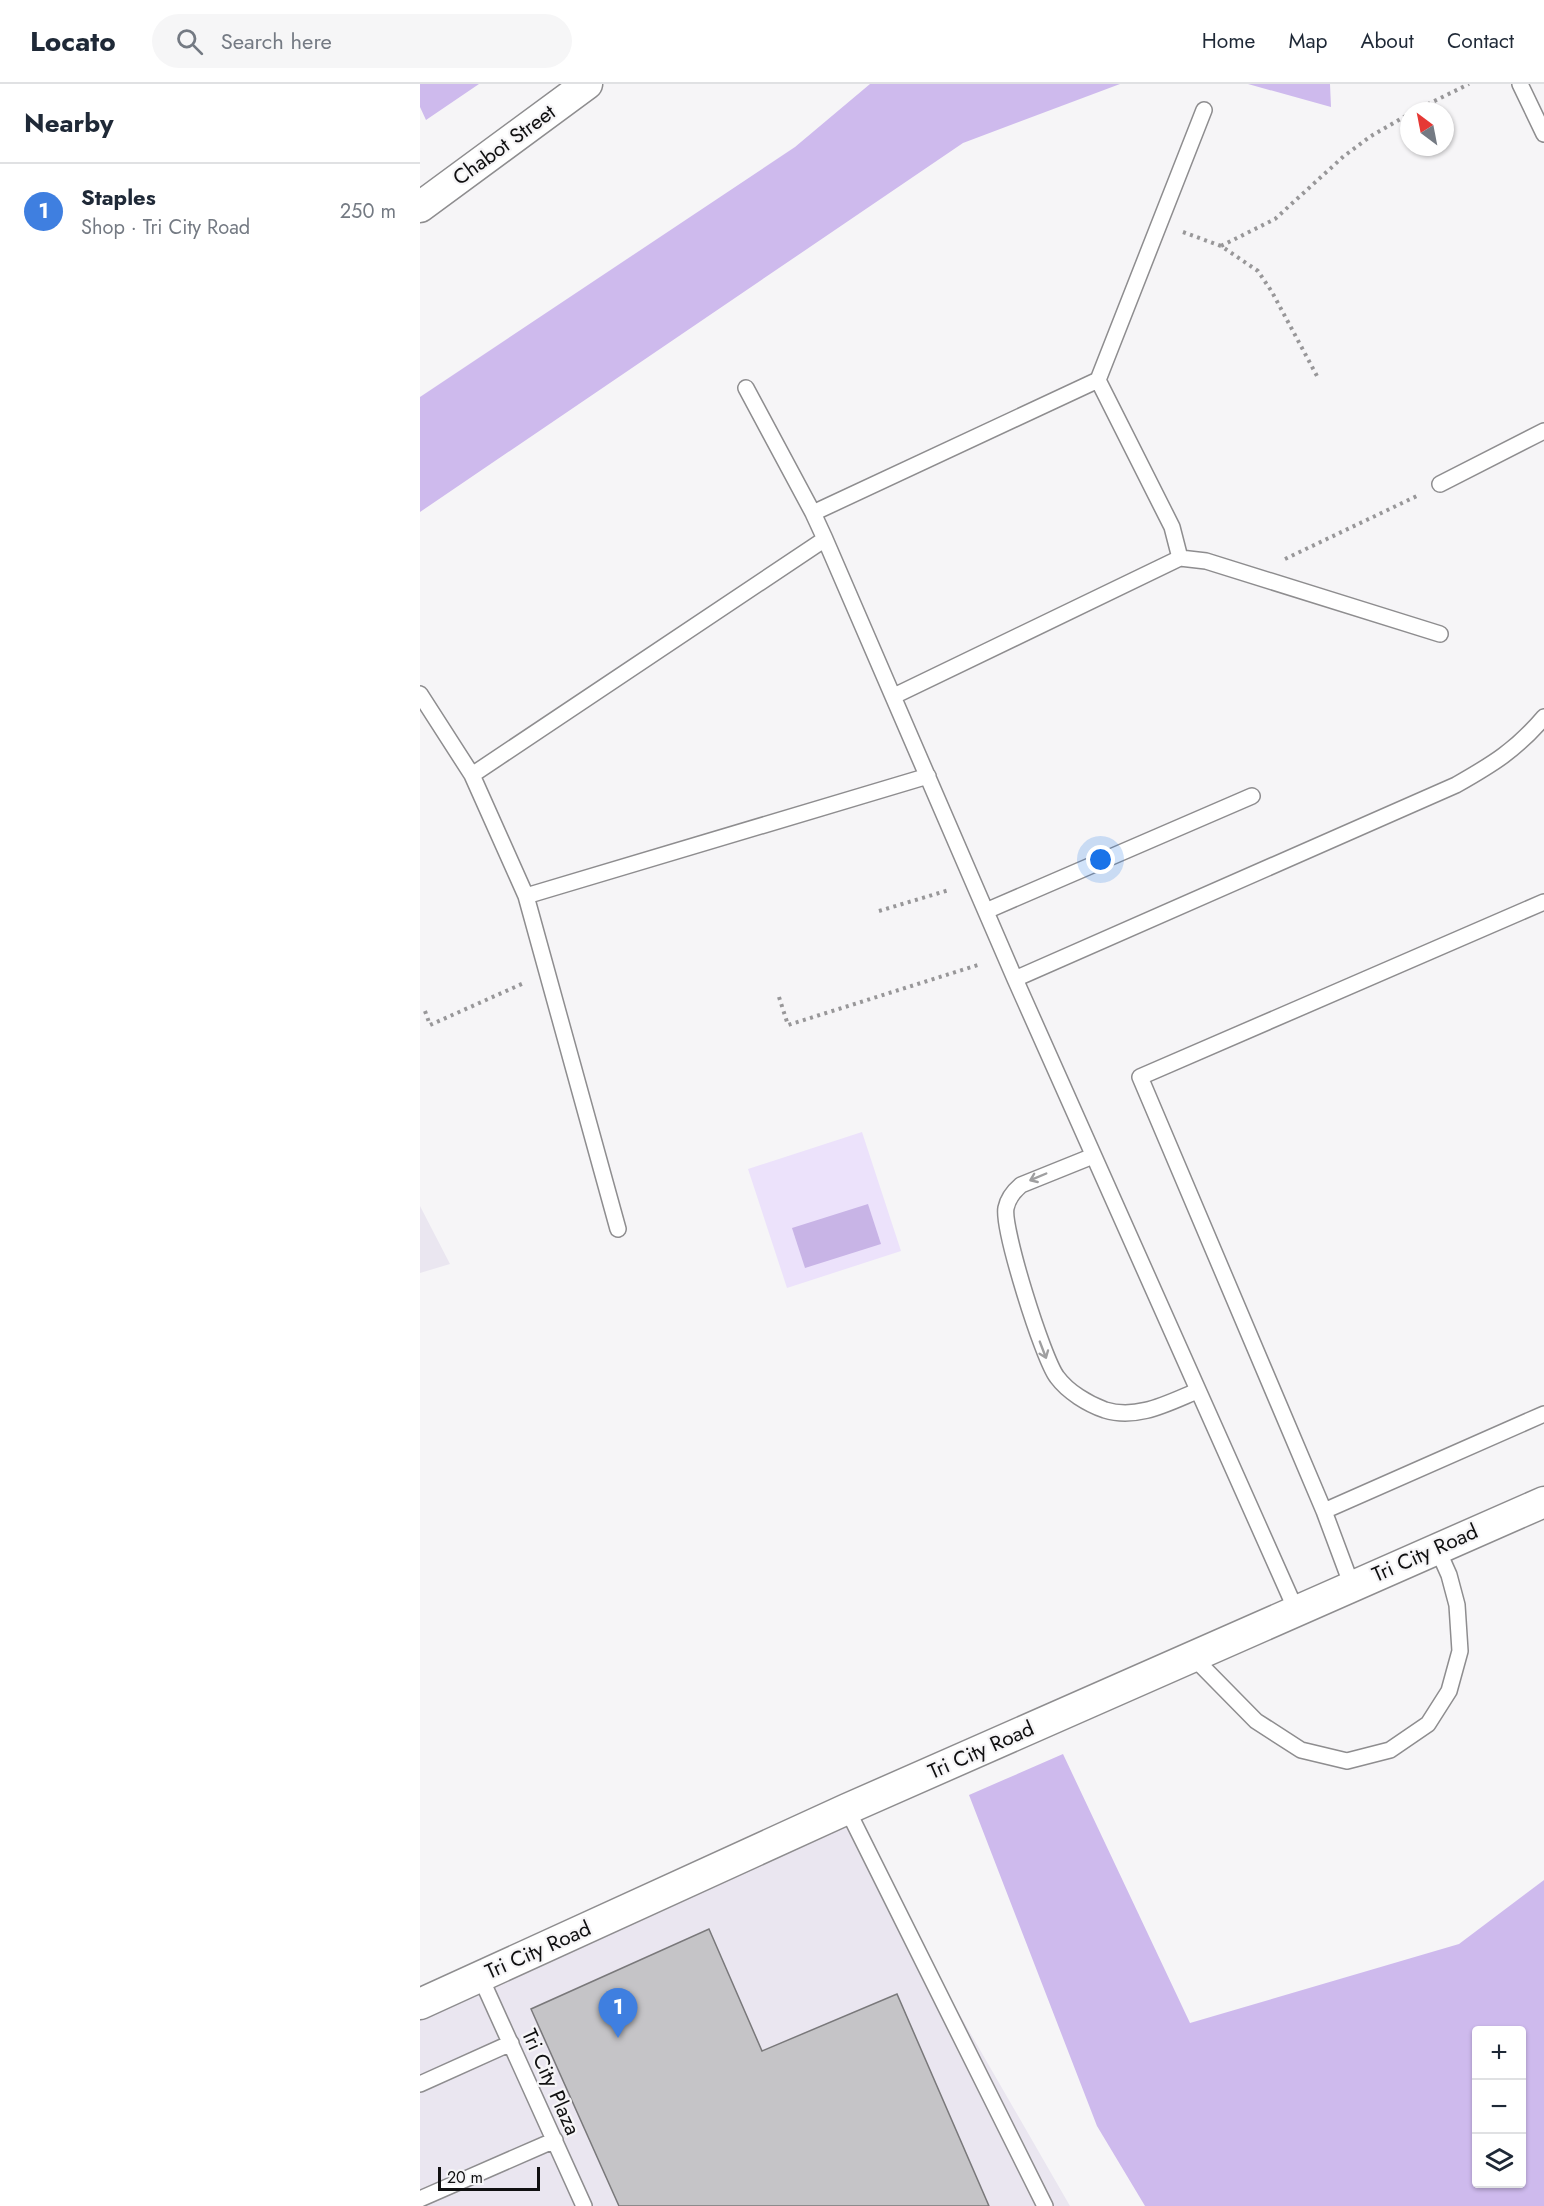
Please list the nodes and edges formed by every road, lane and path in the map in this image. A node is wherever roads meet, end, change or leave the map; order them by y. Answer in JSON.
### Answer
{"nodes":[{"id":1,"x":587,"y":84,"type":"edge"},
{"id":2,"x":1469,"y":84,"type":"edge"},
{"id":3,"x":1520,"y":84,"type":"edge"},
{"id":4,"x":1432,"y":102,"type":"edge"},
{"id":5,"x":1204,"y":110,"type":"dead end"},
{"id":6,"x":1400,"y":119,"type":"edge"},
{"id":7,"x":1544,"y":134,"type":"edge"},
{"id":8,"x":420,"y":207,"type":"edge"},
{"id":9,"x":1159,"y":224,"type":"junction"},
{"id":10,"x":1221,"y":246,"type":"junction"},
{"id":11,"x":1317,"y":376,"type":"dead end"},
{"id":12,"x":1098,"y":380,"type":"junction"},
{"id":13,"x":746,"y":388,"type":"dead end"},
{"id":14,"x":1544,"y":431,"type":"edge"},
{"id":15,"x":1440,"y":484,"type":"joint"},
{"id":16,"x":813,"y":513,"type":"junction"},
{"id":17,"x":825,"y":539,"type":"junction"},
{"id":18,"x":1180,"y":558,"type":"junction"},
{"id":19,"x":1252,"y":575,"type":"junction"},
{"id":20,"x":1440,"y":634,"type":"dead end"},
{"id":21,"x":420,"y":694,"type":"edge"},
{"id":22,"x":894,"y":696,"type":"junction"},
{"id":23,"x":1544,"y":717,"type":"edge"},
{"id":24,"x":472,"y":775,"type":"junction"},
{"id":25,"x":928,"y":776,"type":"junction"},
{"id":26,"x":1252,"y":796,"type":"dead end"},
{"id":27,"x":973,"y":883,"type":"junction"},
{"id":28,"x":526,"y":896,"type":"junction"},
{"id":29,"x":1544,"y":902,"type":"edge"},
{"id":30,"x":879,"y":911,"type":"dead end"},
{"id":31,"x":986,"y":911,"type":"junction"},
{"id":32,"x":1005,"y":956,"type":"junction"},
{"id":33,"x":547,"y":973,"type":"junction"},
{"id":34,"x":1015,"y":979,"type":"junction"},
{"id":35,"x":779,"y":997,"type":"dead end"},
{"id":36,"x":425,"y":1011,"type":"dead end"},
{"id":37,"x":1093,"y":1156,"type":"junction"},
{"id":38,"x":618,"y":1229,"type":"dead end"},
{"id":39,"x":1197,"y":1391,"type":"junction"},
{"id":40,"x":1544,"y":1414,"type":"edge"},
{"id":41,"x":1544,"y":1502,"type":"edge"},
{"id":42,"x":1324,"y":1511,"type":"junction"},
{"id":43,"x":1437,"y":1548,"type":"junction"},
{"id":44,"x":1352,"y":1586,"type":"junction"},
{"id":45,"x":1296,"y":1610,"type":"junction"},
{"id":46,"x":1192,"y":1656,"type":"junction"},
{"id":47,"x":847,"y":1809,"type":"junction"},
{"id":48,"x":480,"y":1976,"type":"junction"},
{"id":49,"x":420,"y":2004,"type":"edge"},
{"id":50,"x":511,"y":2043,"type":"junction"},
{"id":51,"x":420,"y":2084,"type":"edge"},
{"id":52,"x":555,"y":2140,"type":"junction"},
{"id":53,"x":420,"y":2199,"type":"edge"},
{"id":54,"x":584,"y":2206,"type":"edge"},
{"id":55,"x":1045,"y":2206,"type":"edge"}],
"edges":[{"from":1,"to":8,"type":"street","name":"Chabot Street"},
{"from":2,"to":4,"type":"path"},
{"from":3,"to":7,"type":"lane"},
{"from":5,"to":9,"type":"lane"},
{"from":6,"to":10,"type":"path"},
{"from":9,"to":10,"type":"path"},
{"from":9,"to":12,"type":"lane"},
{"from":10,"to":11,"type":"path"},
{"from":12,"to":16,"type":"lane"},
{"from":12,"to":18,"type":"lane"},
{"from":13,"to":16,"type":"lane"},
{"from":14,"to":15,"type":"lane"},
{"from":15,"to":19,"type":"path"},
{"from":16,"to":17,"type":"lane"},
{"from":17,"to":22,"type":"lane"},
{"from":17,"to":24,"type":"lane"},
{"from":18,"to":19,"type":"lane"},
{"from":18,"to":22,"type":"lane"},
{"from":19,"to":20,"type":"lane"},
{"from":21,"to":24,"type":"lane"},
{"from":22,"to":25,"type":"lane"},
{"from":23,"to":34,"type":"lane"},
{"from":24,"to":28,"type":"lane"},
{"from":25,"to":27,"type":"lane"},
{"from":25,"to":28,"type":"lane"},
{"from":26,"to":31,"type":"lane"},
{"from":27,"to":30,"type":"path"},
{"from":27,"to":31,"type":"lane"},
{"from":28,"to":33,"type":"lane"},
{"from":29,"to":42,"type":"lane"},
{"from":31,"to":32,"type":"lane"},
{"from":32,"to":34,"type":"lane"},
{"from":32,"to":35,"type":"path"},
{"from":33,"to":36,"type":"path"},
{"from":33,"to":38,"type":"lane"},
{"from":34,"to":37,"type":"lane"},
{"from":37,"to":39,"type":"lane"},
{"from":37,"to":39,"type":"lane","one_way":true},
{"from":39,"to":45,"type":"lane"},
{"from":40,"to":42,"type":"lane"},
{"from":41,"to":43,"type":"street","name":"Tri City Road"},
{"from":42,"to":44,"type":"lane"},
{"from":43,"to":44,"type":"street","name":"Tri City Road"},
{"from":43,"to":46,"type":"lane"},
{"from":44,"to":45,"type":"street","name":"Tri City Road"},
{"from":45,"to":46,"type":"street","name":"Tri City Road"},
{"from":46,"to":47,"type":"street","name":"Tri City Road"},
{"from":47,"to":48,"type":"street","name":"Tri City Road"},
{"from":47,"to":55,"type":"lane"},
{"from":48,"to":49,"type":"street","name":"Tri City Road"},
{"from":48,"to":50,"type":"lane","name":"Tri City Plaza"},
{"from":50,"to":51,"type":"lane"},
{"from":50,"to":52,"type":"lane","name":"Tri City Plaza"},
{"from":52,"to":53,"type":"lane"},
{"from":52,"to":54,"type":"lane","name":"Tri City Plaza"}]}
